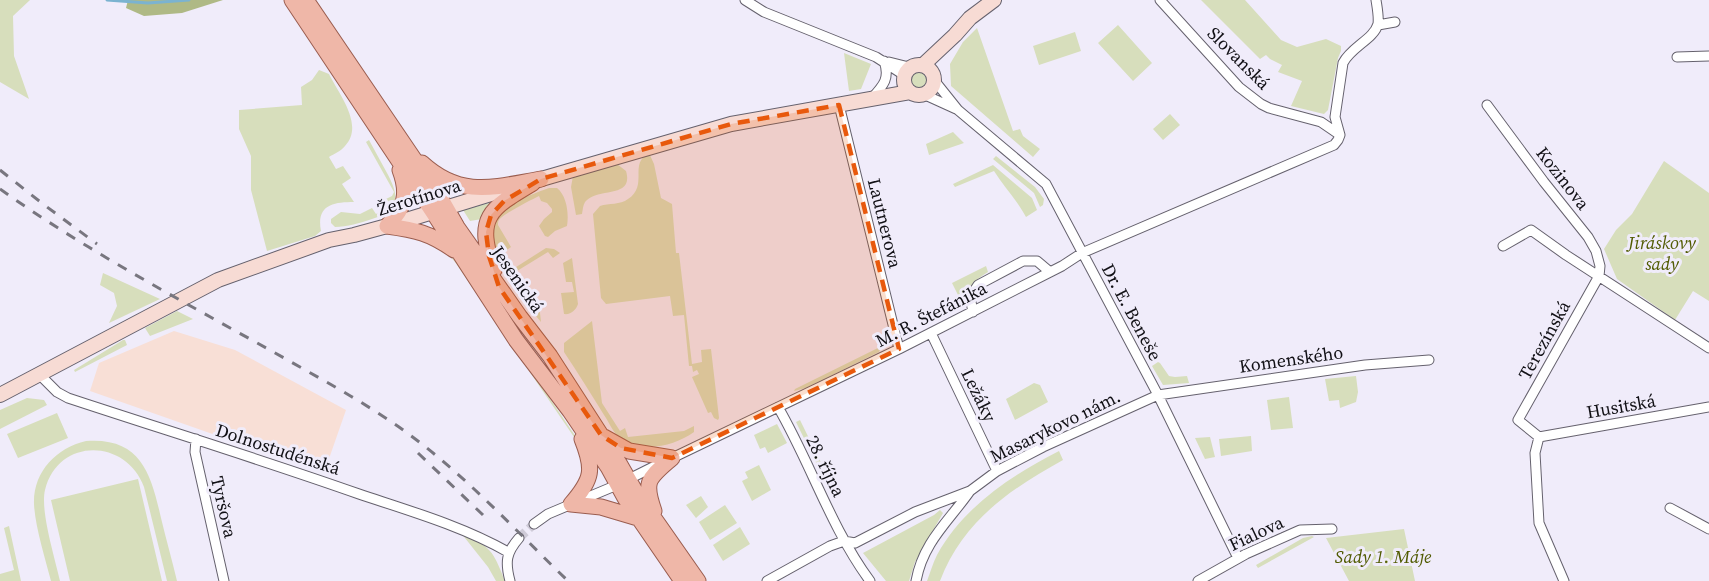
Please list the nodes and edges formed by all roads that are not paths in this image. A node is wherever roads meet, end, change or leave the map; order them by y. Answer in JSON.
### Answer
{"nodes":[{"id":1,"x":292,"y":0,"type":"edge"},
{"id":2,"x":306,"y":0,"type":"edge"},
{"id":3,"x":745,"y":0,"type":"edge"},
{"id":4,"x":994,"y":0,"type":"edge"},
{"id":5,"x":1160,"y":0,"type":"edge"},
{"id":6,"x":1376,"y":0,"type":"edge"},
{"id":7,"x":1395,"y":22,"type":"dead end"},
{"id":8,"x":1377,"y":25,"type":"junction"},
{"id":9,"x":956,"y":35,"type":"junction"},
{"id":10,"x":1709,"y":56,"type":"edge"},
{"id":11,"x":1677,"y":57,"type":"dead end"},
{"id":12,"x":884,"y":61,"type":"junction"},
{"id":13,"x":934,"y":78,"type":"junction"},
{"id":14,"x":912,"y":79,"type":"junction"},
{"id":15,"x":871,"y":98,"type":"junction"},
{"id":16,"x":839,"y":105,"type":"junction"},
{"id":17,"x":1487,"y":105,"type":"dead end"},
{"id":18,"x":958,"y":110,"type":"junction"},
{"id":19,"x":1340,"y":135,"type":"junction"},
{"id":20,"x":401,"y":153,"type":"junction"},
{"id":21,"x":541,"y":179,"type":"junction"},
{"id":22,"x":440,"y":210,"type":"junction"},
{"id":23,"x":387,"y":226,"type":"junction"},
{"id":24,"x":1503,"y":246,"type":"dead end"},
{"id":25,"x":1082,"y":253,"type":"junction"},
{"id":26,"x":461,"y":254,"type":"junction"},
{"id":27,"x":1050,"y":272,"type":"junction"},
{"id":28,"x":1599,"y":276,"type":"junction"},
{"id":29,"x":499,"y":287,"type":"junction"},
{"id":30,"x":973,"y":312,"type":"junction"},
{"id":31,"x":931,"y":333,"type":"junction"},
{"id":32,"x":1709,"y":348,"type":"edge"},
{"id":33,"x":899,"y":349,"type":"junction"},
{"id":34,"x":1429,"y":360,"type":"dead end"},
{"id":35,"x":40,"y":375,"type":"junction"},
{"id":36,"x":0,"y":395,"type":"edge"},
{"id":37,"x":1158,"y":395,"type":"junction"},
{"id":38,"x":778,"y":407,"type":"junction"},
{"id":39,"x":1709,"y":408,"type":"edge"},
{"id":40,"x":570,"y":411,"type":"junction"},
{"id":41,"x":601,"y":435,"type":"junction"},
{"id":42,"x":1539,"y":437,"type":"junction"},
{"id":43,"x":196,"y":440,"type":"junction"},
{"id":44,"x":672,"y":458,"type":"junction"},
{"id":45,"x":997,"y":471,"type":"junction"},
{"id":46,"x":623,"y":482,"type":"junction"},
{"id":47,"x":970,"y":490,"type":"junction"},
{"id":48,"x":571,"y":504,"type":"junction"},
{"id":49,"x":1670,"y":508,"type":"dead end"},
{"id":50,"x":638,"y":518,"type":"junction"},
{"id":51,"x":534,"y":524,"type":"tunnel mouth"},
{"id":52,"x":660,"y":527,"type":"junction"},
{"id":53,"x":1332,"y":529,"type":"dead end"},
{"id":54,"x":1709,"y":529,"type":"edge"},
{"id":55,"x":519,"y":538,"type":"tunnel mouth"},
{"id":56,"x":844,"y":541,"type":"junction"},
{"id":57,"x":508,"y":552,"type":"junction"},
{"id":58,"x":1238,"y":558,"type":"junction"},
{"id":59,"x":224,"y":581,"type":"edge"},
{"id":60,"x":510,"y":581,"type":"edge"},
{"id":61,"x":682,"y":581,"type":"edge"},
{"id":62,"x":698,"y":581,"type":"edge"},
{"id":63,"x":767,"y":581,"type":"edge"},
{"id":64,"x":870,"y":581,"type":"edge"},
{"id":65,"x":916,"y":581,"type":"edge"},
{"id":66,"x":1198,"y":581,"type":"edge"},
{"id":67,"x":1564,"y":581,"type":"edge"}],
"edges":[{"from":1,"to":20,"type":"main road","name":"Jesenická"},
{"from":2,"to":20,"type":"main road","name":"Jesenická"},
{"from":3,"to":12,"type":"street","name":"Dr. E. Beneše"},
{"from":4,"to":9,"type":"street","name":"Žerotínova"},
{"from":5,"to":19,"type":"street","name":"Slovanská"},
{"from":6,"to":8,"type":"street"},
{"from":7,"to":8,"type":"street"},
{"from":8,"to":19,"type":"street"},
{"from":9,"to":13,"type":"street","name":"Žerotínova"},
{"from":9,"to":14,"type":"street","name":"Žerotínova"},
{"from":10,"to":11,"type":"street"},
{"from":12,"to":14,"type":"street","name":"Dr. E. Beneše"},
{"from":12,"to":15,"type":"street"},
{"from":13,"to":14,"type":"street"},
{"from":13,"to":14,"type":"street","name":"Žerotínova"},
{"from":13,"to":18,"type":"street","name":"Dr. E. Beneše"},
{"from":14,"to":15,"type":"street","name":"Žerotínova"},
{"from":14,"to":18,"type":"street","name":"Dr. E. Beneše"},
{"from":15,"to":16,"type":"street","name":"Žerotínova"},
{"from":16,"to":21,"type":"street","name":"Žerotínova"},
{"from":16,"to":33,"type":"street","name":"Lautnerova"},
{"from":17,"to":28,"type":"street","name":"Kozinova"},
{"from":18,"to":25,"type":"street","name":"Dr. E. Beneše"},
{"from":19,"to":25,"type":"street","name":"M. R. Štefánika"},
{"from":20,"to":21,"type":"main road"},
{"from":20,"to":22,"type":"main road","name":"Jesenická"},
{"from":20,"to":23,"type":"main road"},
{"from":21,"to":22,"type":"street","name":"Žerotínova"},
{"from":21,"to":29,"type":"main road"},
{"from":22,"to":23,"type":"street","name":"Žerotínova"},
{"from":22,"to":26,"type":"main road","name":"Jesenická"},
{"from":22,"to":29,"type":"main road","name":"Jesenická"},
{"from":23,"to":26,"type":"main road"},
{"from":23,"to":35,"type":"street","name":"Žerotínova"},
{"from":24,"to":28,"type":"street"},
{"from":25,"to":27,"type":"street","name":"M. R. Štefánika"},
{"from":25,"to":37,"type":"street","name":"Dr. E. Beneše"},
{"from":26,"to":40,"type":"main road","name":"Jesenická"},
{"from":27,"to":30,"type":"street","name":"M. R. Štefánika"},
{"from":27,"to":30,"type":"street"},
{"from":28,"to":32,"type":"street"},
{"from":28,"to":42,"type":"street","name":"Terezínská"},
{"from":29,"to":41,"type":"main road","name":"Jesenická"},
{"from":30,"to":31,"type":"street","name":"M. R. Štefánika"},
{"from":31,"to":33,"type":"street","name":"M. R. Štefánika"},
{"from":31,"to":45,"type":"street","name":"Ležáky"},
{"from":33,"to":38,"type":"street","name":"M. R. Štefánika"},
{"from":34,"to":37,"type":"street","name":"Komenského"},
{"from":35,"to":36,"type":"street","name":"Žerotínova"},
{"from":35,"to":43,"type":"street","name":"Dolnostudénská"},
{"from":37,"to":45,"type":"street","name":"Masarykovo nám."},
{"from":37,"to":58,"type":"street","name":"Dr. E. Beneše"},
{"from":38,"to":44,"type":"street","name":"M. R. Štefánika"},
{"from":38,"to":56,"type":"street","name":"28. října"},
{"from":39,"to":42,"type":"street","name":"Husitská"},
{"from":40,"to":46,"type":"main road","name":"Jesenická"},
{"from":40,"to":48,"type":"main road"},
{"from":41,"to":44,"type":"main road"},
{"from":41,"to":46,"type":"main road","name":"Jesenická"},
{"from":42,"to":67,"type":"street"},
{"from":43,"to":57,"type":"street","name":"Dolnostudénská"},
{"from":43,"to":59,"type":"street","name":"Tyršova"},
{"from":44,"to":46,"type":"street","name":"M. R. Štefánika"},
{"from":44,"to":52,"type":"main road"},
{"from":45,"to":47,"type":"street","name":"Masarykovo nám."},
{"from":46,"to":48,"type":"street","name":"M. R. Štefánika"},
{"from":46,"to":50,"type":"main road","name":"Jesenická"},
{"from":46,"to":52,"type":"main road","name":"Jesenická"},
{"from":47,"to":56,"type":"street","name":"Masarykovo nám."},
{"from":47,"to":65,"type":"street","name":"Masarykovo nám."},
{"from":48,"to":50,"type":"main road"},
{"from":48,"to":51,"type":"street","name":"M. R. Štefánika"},
{"from":49,"to":54,"type":"street"},
{"from":50,"to":61,"type":"main road","name":"Jesenická"},
{"from":52,"to":62,"type":"main road","name":"Jesenická"},
{"from":53,"to":58,"type":"street","name":"Fialova"},
{"from":55,"to":57,"type":"street"},
{"from":56,"to":63,"type":"street","name":"Masarykovo nám."},
{"from":56,"to":64,"type":"street"},
{"from":57,"to":60,"type":"street"},
{"from":58,"to":66,"type":"street","name":"Fialova"}]}
